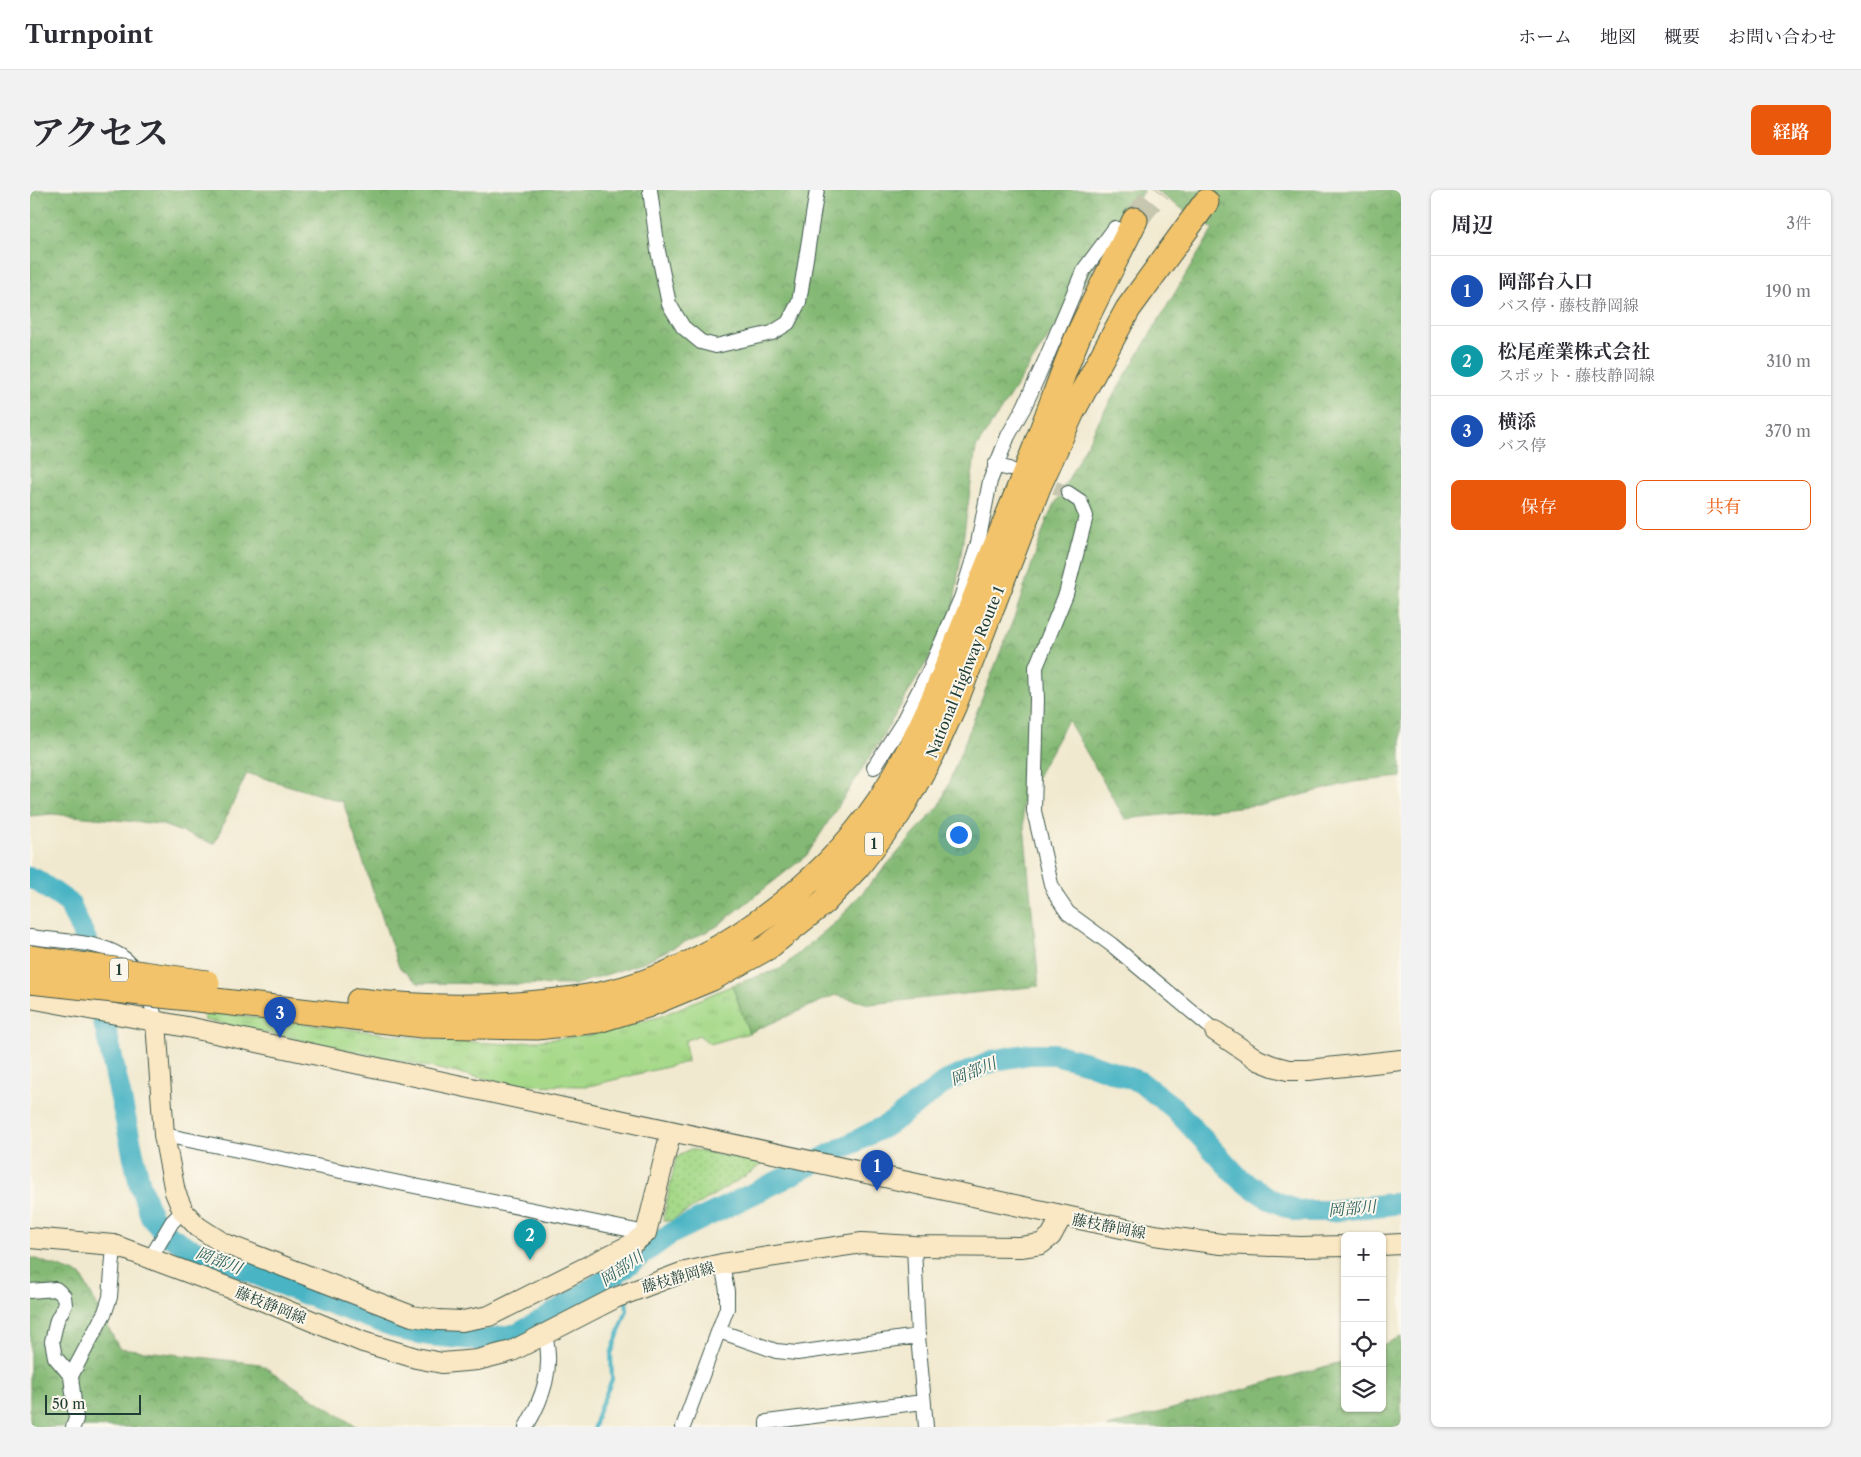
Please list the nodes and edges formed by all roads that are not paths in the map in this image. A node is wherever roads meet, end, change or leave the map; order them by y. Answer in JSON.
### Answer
{"nodes":[{"id":1,"x":650,"y":190,"type":"edge"},
{"id":2,"x":816,"y":190,"type":"edge"},
{"id":3,"x":1206,"y":202,"type":"dead end"},
{"id":4,"x":1125,"y":224,"type":"joint"},
{"id":5,"x":1068,"y":493,"type":"tunnel mouth"},
{"id":6,"x":874,"y":767,"type":"dead end"},
{"id":7,"x":30,"y":937,"type":"edge"},
{"id":8,"x":30,"y":958,"type":"edge"},
{"id":9,"x":30,"y":981,"type":"edge"},
{"id":10,"x":207,"y":991,"type":"junction"},
{"id":11,"x":30,"y":998,"type":"edge"},
{"id":12,"x":156,"y":1022,"type":"junction"},
{"id":13,"x":1216,"y":1031,"type":"joint"},
{"id":14,"x":1401,"y":1060,"type":"edge"},
{"id":15,"x":671,"y":1131,"type":"junction"},
{"id":16,"x":164,"y":1135,"type":"junction"},
{"id":17,"x":1062,"y":1216,"type":"junction"},
{"id":18,"x":177,"y":1217,"type":"junction"},
{"id":19,"x":646,"y":1233,"type":"junction"},
{"id":20,"x":30,"y":1238,"type":"edge"},
{"id":21,"x":1401,"y":1244,"type":"edge"},
{"id":22,"x":114,"y":1245,"type":"junction"},
{"id":23,"x":914,"y":1246,"type":"junction"},
{"id":24,"x":1341,"y":1246,"type":"edge"},
{"id":25,"x":1386,"y":1246,"type":"edge"},
{"id":26,"x":153,"y":1254,"type":"junction"},
{"id":27,"x":722,"y":1264,"type":"junction"},
{"id":28,"x":30,"y":1291,"type":"edge"},
{"id":29,"x":718,"y":1331,"type":"junction"},
{"id":30,"x":545,"y":1334,"type":"junction"},
{"id":31,"x":918,"y":1336,"type":"junction"},
{"id":32,"x":71,"y":1376,"type":"junction"},
{"id":33,"x":923,"y":1402,"type":"junction"},
{"id":34,"x":73,"y":1427,"type":"edge"},
{"id":35,"x":526,"y":1427,"type":"edge"},
{"id":36,"x":683,"y":1427,"type":"edge"},
{"id":37,"x":767,"y":1427,"type":"edge"},
{"id":38,"x":926,"y":1427,"type":"edge"}],
"edges":[{"from":1,"to":2,"type":"street"},
{"from":3,"to":10,"type":"highway","name":"National Highway Route 1","number":"1"},
{"from":4,"to":6,"type":"street"},
{"from":4,"to":10,"type":"highway","name":"National Highway Route 1","number":"1"},
{"from":5,"to":13,"type":"street"},
{"from":7,"to":12,"type":"street"},
{"from":8,"to":10,"type":"highway","name":"National Highway Route 1","number":"1","bridge":true},
{"from":9,"to":10,"type":"highway","name":"National Highway Route 1","number":"1","bridge":true},
{"from":11,"to":12,"type":"street"},
{"from":12,"to":15,"type":"street"},
{"from":12,"to":16,"type":"street"},
{"from":13,"to":14,"type":"street"},
{"from":15,"to":17,"type":"street"},
{"from":15,"to":19,"type":"street"},
{"from":16,"to":18,"type":"street"},
{"from":16,"to":19,"type":"street"},
{"from":17,"to":23,"type":"street","name":"藤枝静岡線"},
{"from":17,"to":24,"type":"street","name":"藤枝静岡線"},
{"from":18,"to":19,"type":"street"},
{"from":18,"to":26,"type":"street"},
{"from":20,"to":22,"type":"street","name":"藤枝静岡線"},
{"from":21,"to":25,"type":"street"},
{"from":22,"to":26,"type":"street","name":"藤枝静岡線"},
{"from":22,"to":32,"type":"street"},
{"from":23,"to":27,"type":"street","name":"藤枝静岡線"},
{"from":23,"to":31,"type":"street"},
{"from":26,"to":30,"type":"street","name":"藤枝静岡線"},
{"from":27,"to":29,"type":"street"},
{"from":27,"to":30,"type":"street","name":"藤枝静岡線"},
{"from":28,"to":32,"type":"street"},
{"from":29,"to":31,"type":"street"},
{"from":29,"to":36,"type":"street"},
{"from":30,"to":35,"type":"street"},
{"from":31,"to":33,"type":"street"},
{"from":32,"to":34,"type":"street"},
{"from":33,"to":37,"type":"street"},
{"from":33,"to":38,"type":"street"}]}
